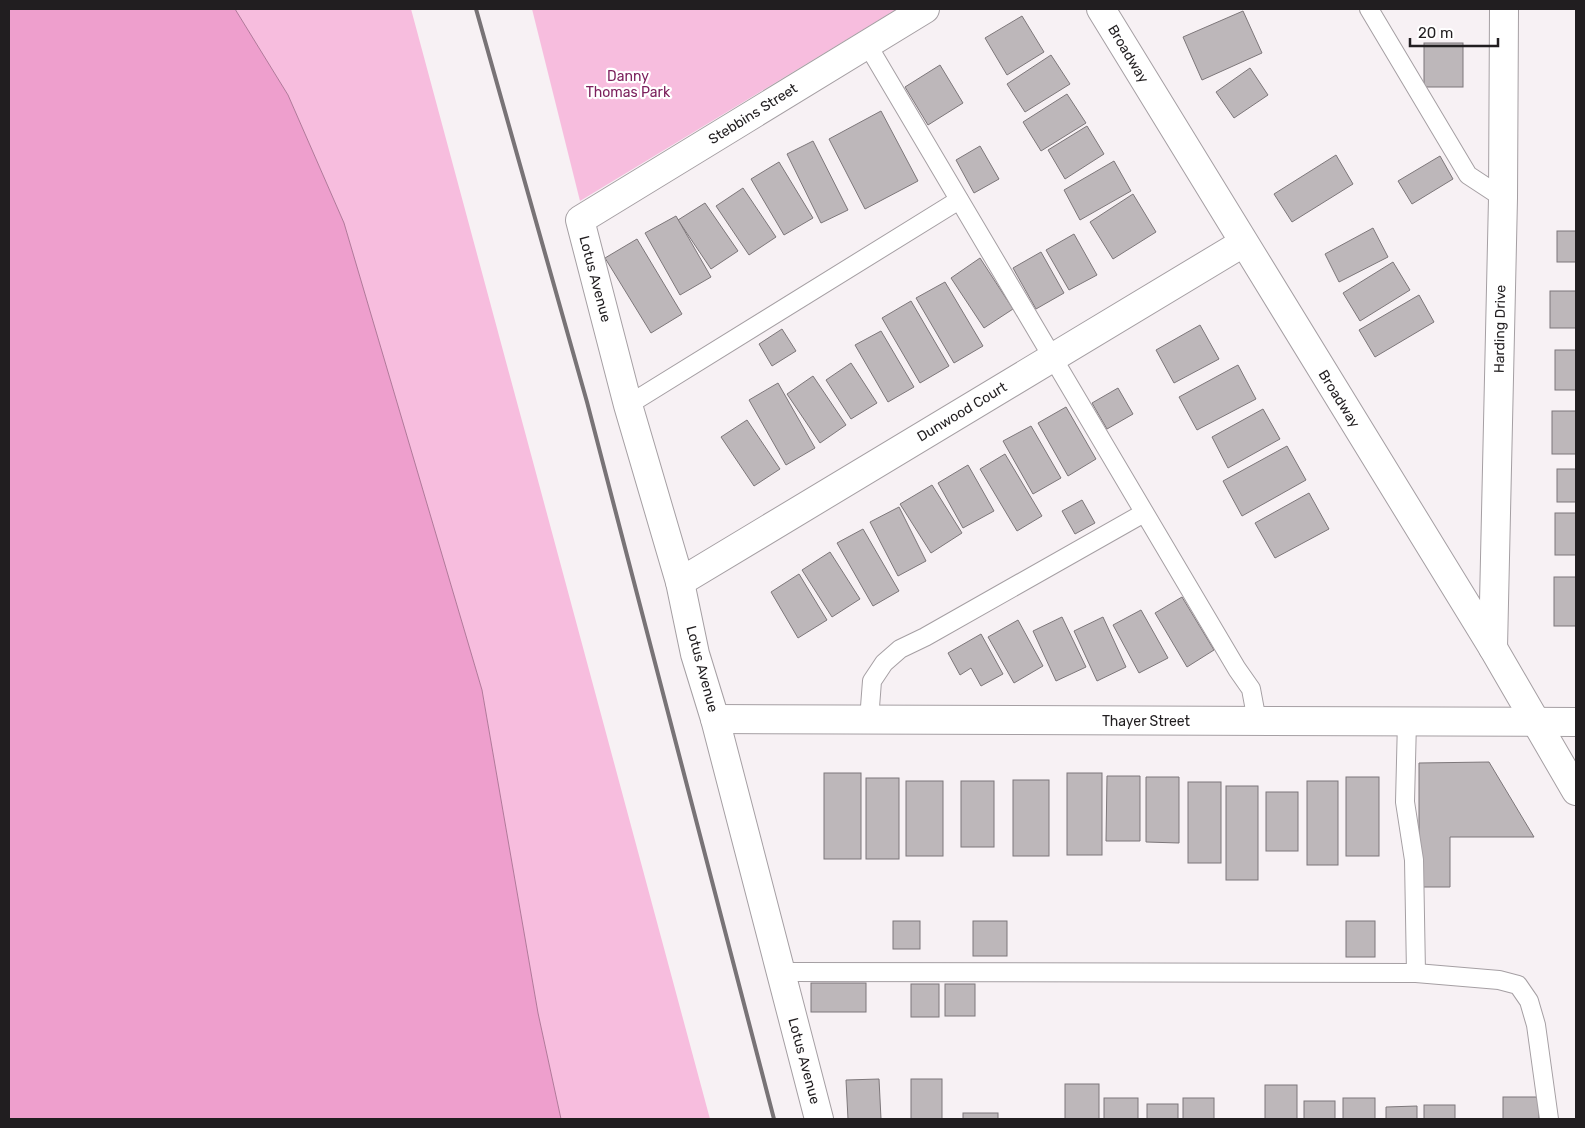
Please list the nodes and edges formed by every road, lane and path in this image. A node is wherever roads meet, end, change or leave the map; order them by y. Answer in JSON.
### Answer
{"nodes":[{"id":1,"x":925,"y":9,"type":"edge"},
{"id":2,"x":1101,"y":9,"type":"edge"},
{"id":3,"x":1369,"y":9,"type":"edge"},
{"id":4,"x":1504,"y":9,"type":"edge"},
{"id":5,"x":867,"y":44,"type":"junction"},
{"id":6,"x":1503,"y":198,"type":"junction"},
{"id":7,"x":959,"y":200,"type":"junction"},
{"id":8,"x":580,"y":220,"type":"joint"},
{"id":9,"x":1243,"y":243,"type":"junction"},
{"id":10,"x":1052,"y":358,"type":"junction"},
{"id":11,"x":628,"y":405,"type":"junction"},
{"id":12,"x":1144,"y":513,"type":"junction"},
{"id":13,"x":680,"y":582,"type":"junction"},
{"id":14,"x":1493,"y":648,"type":"junction"},
{"id":15,"x":715,"y":719,"type":"junction"},
{"id":16,"x":869,"y":720,"type":"junction"},
{"id":17,"x":1257,"y":721,"type":"junction"},
{"id":18,"x":1407,"y":721,"type":"junction"},
{"id":19,"x":1534,"y":721,"type":"junction"},
{"id":20,"x":1576,"y":722,"type":"edge"},
{"id":21,"x":1576,"y":791,"type":"edge"},
{"id":22,"x":780,"y":972,"type":"junction"},
{"id":23,"x":1416,"y":973,"type":"junction"},
{"id":24,"x":820,"y":1119,"type":"edge"},
{"id":25,"x":1549,"y":1119,"type":"edge"}],
"edges":[{"from":1,"to":5,"type":"street","name":"Stebbins Street"},
{"from":2,"to":9,"type":"street","name":"Broadway"},
{"from":3,"to":6,"type":"lane"},
{"from":4,"to":6,"type":"street","name":"Harding Drive"},
{"from":5,"to":7,"type":"lane"},
{"from":5,"to":8,"type":"street","name":"Stebbins Street"},
{"from":6,"to":14,"type":"street","name":"Harding Drive"},
{"from":7,"to":10,"type":"lane"},
{"from":7,"to":11,"type":"lane"},
{"from":8,"to":11,"type":"street","name":"Lotus Avenue"},
{"from":9,"to":10,"type":"street","name":"Dunwood Court"},
{"from":9,"to":14,"type":"street","name":"Broadway"},
{"from":10,"to":12,"type":"lane"},
{"from":10,"to":13,"type":"street","name":"Dunwood Court"},
{"from":11,"to":13,"type":"street","name":"Lotus Avenue"},
{"from":12,"to":16,"type":"lane"},
{"from":12,"to":17,"type":"lane"},
{"from":13,"to":15,"type":"street","name":"Lotus Avenue"},
{"from":14,"to":19,"type":"street","name":"Broadway"},
{"from":15,"to":16,"type":"street","name":"Thayer Street"},
{"from":15,"to":22,"type":"street","name":"Lotus Avenue"},
{"from":16,"to":17,"type":"street","name":"Thayer Street"},
{"from":17,"to":18,"type":"street","name":"Thayer Street"},
{"from":18,"to":19,"type":"street","name":"Thayer Street"},
{"from":18,"to":23,"type":"lane"},
{"from":19,"to":20,"type":"street","name":"Thayer Street"},
{"from":19,"to":21,"type":"street","name":"Broadway"},
{"from":22,"to":23,"type":"lane"},
{"from":22,"to":24,"type":"street","name":"Lotus Avenue"},
{"from":23,"to":25,"type":"lane"}]}
